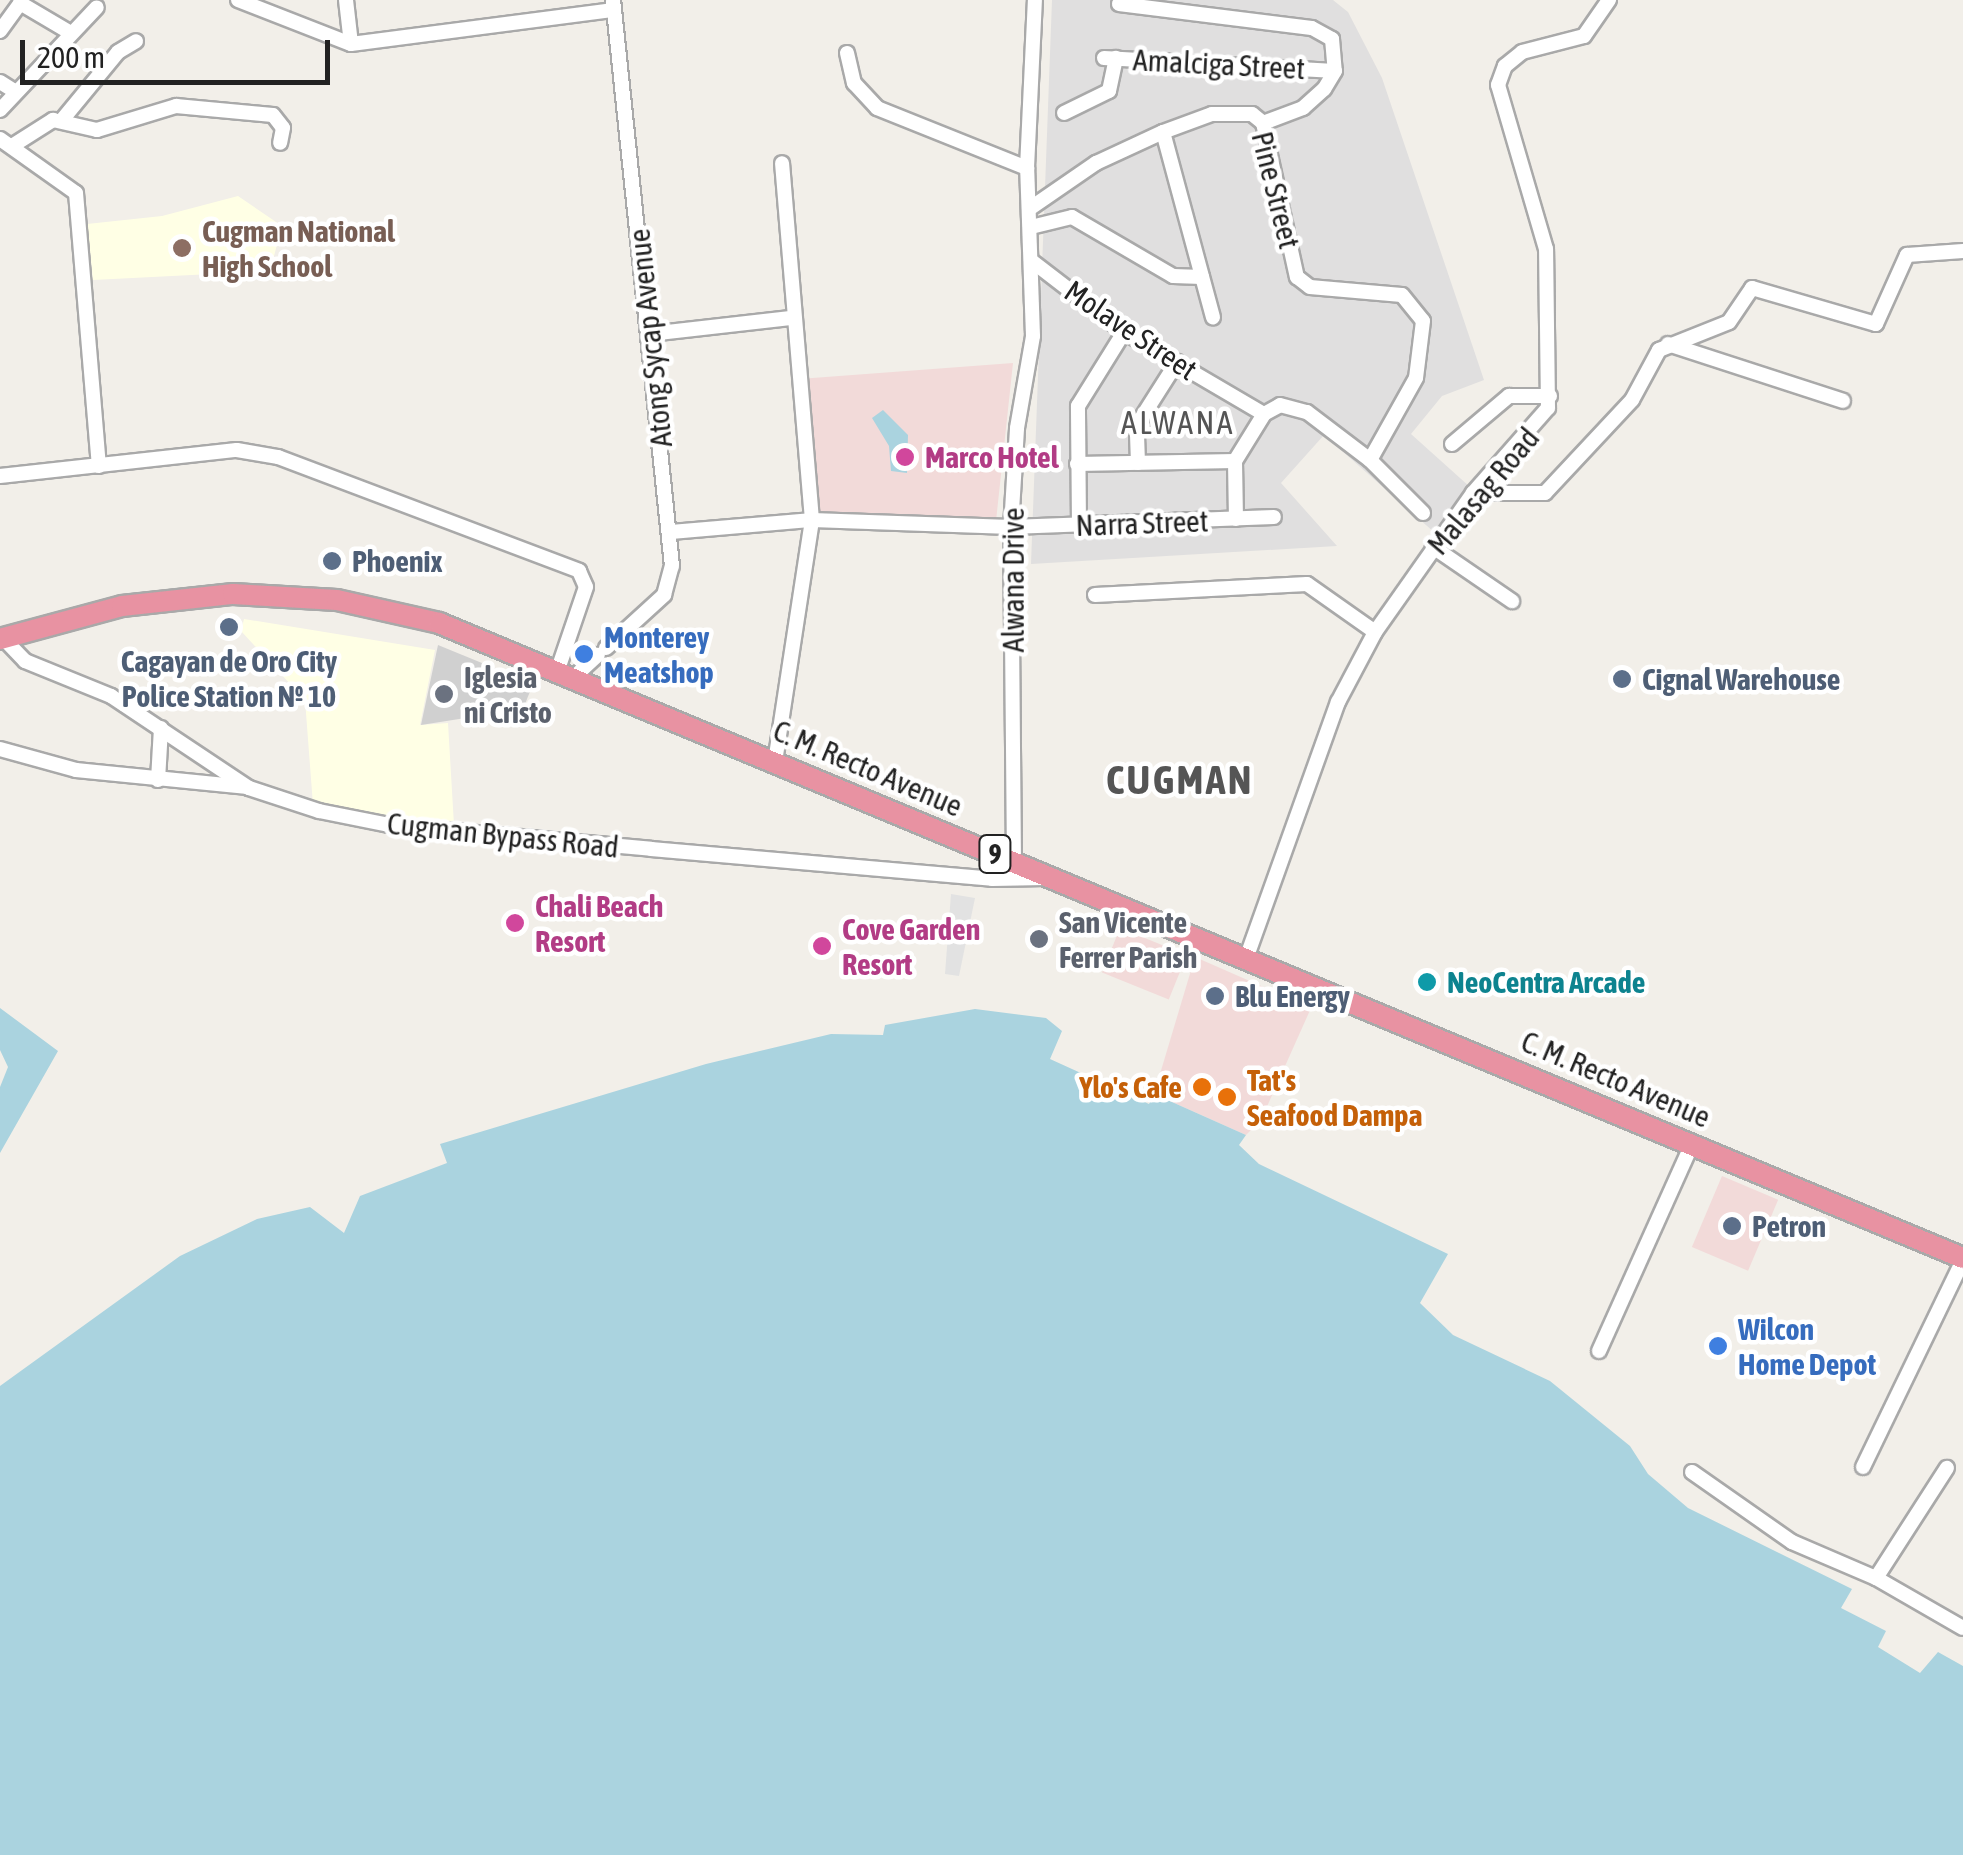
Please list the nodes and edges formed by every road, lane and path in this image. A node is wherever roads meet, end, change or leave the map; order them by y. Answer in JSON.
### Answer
{"nodes":[{"id":1,"x":238,"y":0,"type":"edge"},
{"id":2,"x":346,"y":0,"type":"edge"},
{"id":3,"x":1035,"y":0,"type":"edge"},
{"id":4,"x":1609,"y":0,"type":"edge"},
{"id":5,"x":1118,"y":4,"type":"dead end"},
{"id":6,"x":614,"y":5,"type":"edge"},
{"id":7,"x":97,"y":6,"type":"dead end"},
{"id":8,"x":0,"y":30,"type":"edge"},
{"id":9,"x":71,"y":33,"type":"junction"},
{"id":10,"x":136,"y":41,"type":"dead end"},
{"id":11,"x":351,"y":44,"type":"junction"},
{"id":12,"x":847,"y":54,"type":"dead end"},
{"id":13,"x":1335,"y":71,"type":"junction"},
{"id":14,"x":0,"y":82,"type":"edge"},
{"id":15,"x":16,"y":92,"type":"junction"},
{"id":16,"x":0,"y":110,"type":"edge"},
{"id":17,"x":1064,"y":113,"type":"dead end"},
{"id":18,"x":62,"y":120,"type":"junction"},
{"id":19,"x":1263,"y":123,"type":"junction"},
{"id":20,"x":1163,"y":132,"type":"junction"},
{"id":21,"x":6,"y":142,"type":"edge"},
{"id":22,"x":280,"y":143,"type":"dead end"},
{"id":23,"x":782,"y":163,"type":"dead end"},
{"id":24,"x":1027,"y":168,"type":"junction"},
{"id":25,"x":1032,"y":207,"type":"junction"},
{"id":26,"x":1032,"y":228,"type":"junction"},
{"id":27,"x":1963,"y":251,"type":"edge"},
{"id":28,"x":1033,"y":262,"type":"junction"},
{"id":29,"x":1202,"y":278,"type":"junction"},
{"id":30,"x":790,"y":318,"type":"junction"},
{"id":31,"x":1213,"y":318,"type":"dead end"},
{"id":32,"x":1124,"y":332,"type":"junction"},
{"id":33,"x":650,"y":334,"type":"junction"},
{"id":34,"x":1667,"y":344,"type":"junction"},
{"id":35,"x":1177,"y":362,"type":"junction"},
{"id":36,"x":1550,"y":396,"type":"junction"},
{"id":37,"x":1842,"y":401,"type":"dead end"},
{"id":38,"x":1264,"y":414,"type":"junction"},
{"id":39,"x":1452,"y":444,"type":"dead end"},
{"id":40,"x":1370,"y":460,"type":"junction"},
{"id":41,"x":1235,"y":461,"type":"junction"},
{"id":42,"x":1138,"y":463,"type":"junction"},
{"id":43,"x":1077,"y":464,"type":"junction"},
{"id":44,"x":99,"y":466,"type":"junction"},
{"id":45,"x":0,"y":476,"type":"edge"},
{"id":46,"x":1474,"y":493,"type":"junction"},
{"id":47,"x":1423,"y":512,"type":"dead end"},
{"id":48,"x":1274,"y":517,"type":"dead end"},
{"id":49,"x":1236,"y":519,"type":"junction"},
{"id":50,"x":812,"y":520,"type":"junction"},
{"id":51,"x":1079,"y":526,"type":"junction"},
{"id":52,"x":1011,"y":528,"type":"junction"},
{"id":53,"x":671,"y":532,"type":"junction"},
{"id":54,"x":1433,"y":547,"type":"junction"},
{"id":55,"x":1095,"y":595,"type":"dead end"},
{"id":56,"x":1512,"y":601,"type":"dead end"},
{"id":57,"x":1375,"y":632,"type":"junction"},
{"id":58,"x":1,"y":638,"type":"edge"},
{"id":59,"x":565,"y":675,"type":"junction"},
{"id":60,"x":161,"y":728,"type":"junction"},
{"id":61,"x":0,"y":749,"type":"edge"},
{"id":62,"x":775,"y":762,"type":"junction"},
{"id":63,"x":158,"y":780,"type":"junction"},
{"id":64,"x":249,"y":788,"type":"junction"},
{"id":65,"x":1014,"y":862,"type":"junction"},
{"id":66,"x":1051,"y":878,"type":"junction"},
{"id":67,"x":1247,"y":956,"type":"junction"},
{"id":68,"x":1692,"y":1144,"type":"junction"},
{"id":69,"x":1963,"y":1259,"type":"edge"},
{"id":70,"x":1600,"y":1352,"type":"dead end"},
{"id":71,"x":1863,"y":1467,"type":"dead end"},
{"id":72,"x":1947,"y":1468,"type":"dead end"},
{"id":73,"x":1692,"y":1472,"type":"dead end"},
{"id":74,"x":1876,"y":1578,"type":"junction"},
{"id":75,"x":1963,"y":1628,"type":"edge"}],
"edges":[{"from":1,"to":11,"type":"street"},
{"from":2,"to":11,"type":"street"},
{"from":3,"to":24,"type":"street","name":"Alwana Drive"},
{"from":4,"to":36,"type":"street","name":"Malasag Road"},
{"from":5,"to":13,"type":"street"},
{"from":6,"to":11,"type":"street"},
{"from":6,"to":33,"type":"street","name":"Atong Sycap Avenue"},
{"from":7,"to":9,"type":"street"},
{"from":8,"to":9,"type":"street"},
{"from":9,"to":15,"type":"street"},
{"from":10,"to":18,"type":"street"},
{"from":12,"to":24,"type":"street"},
{"from":13,"to":17,"type":"street","name":"Amalciga Street"},
{"from":13,"to":19,"type":"street"},
{"from":14,"to":15,"type":"street"},
{"from":15,"to":16,"type":"street"},
{"from":18,"to":21,"type":"street"},
{"from":18,"to":22,"type":"street"},
{"from":19,"to":20,"type":"street","name":"Pine Street"},
{"from":19,"to":40,"type":"street","name":"Pine Street"},
{"from":20,"to":25,"type":"street","name":"Pine Street"},
{"from":20,"to":29,"type":"street"},
{"from":21,"to":44,"type":"street"},
{"from":23,"to":30,"type":"street"},
{"from":24,"to":25,"type":"street","name":"Alwana Drive"},
{"from":25,"to":26,"type":"street","name":"Alwana Drive"},
{"from":26,"to":28,"type":"street","name":"Alwana Drive"},
{"from":26,"to":29,"type":"street"},
{"from":27,"to":34,"type":"street"},
{"from":28,"to":32,"type":"street","name":"Molave Street"},
{"from":28,"to":52,"type":"street","name":"Alwana Drive"},
{"from":29,"to":31,"type":"street"},
{"from":30,"to":33,"type":"street"},
{"from":30,"to":50,"type":"street"},
{"from":32,"to":35,"type":"street","name":"Molave Street"},
{"from":32,"to":43,"type":"street"},
{"from":33,"to":53,"type":"street","name":"Atong Sycap Avenue"},
{"from":34,"to":37,"type":"street"},
{"from":34,"to":46,"type":"street"},
{"from":35,"to":38,"type":"street","name":"Molave Street"},
{"from":35,"to":42,"type":"street"},
{"from":36,"to":39,"type":"street"},
{"from":36,"to":46,"type":"street","name":"Malasag Road"},
{"from":38,"to":40,"type":"street"},
{"from":38,"to":41,"type":"street"},
{"from":40,"to":47,"type":"street"},
{"from":41,"to":42,"type":"street"},
{"from":41,"to":49,"type":"street"},
{"from":42,"to":43,"type":"street"},
{"from":43,"to":51,"type":"street"},
{"from":44,"to":45,"type":"street"},
{"from":44,"to":59,"type":"street"},
{"from":46,"to":54,"type":"street","name":"Malasag Road"},
{"from":48,"to":49,"type":"street","name":"Narra Street"},
{"from":49,"to":51,"type":"street","name":"Narra Street"},
{"from":50,"to":52,"type":"street","name":"Narra Street"},
{"from":50,"to":53,"type":"street","name":"Narra Street"},
{"from":50,"to":62,"type":"street"},
{"from":51,"to":52,"type":"street","name":"Narra Street"},
{"from":52,"to":65,"type":"street","name":"Alwana Drive"},
{"from":53,"to":59,"type":"street","name":"Atong Sycap Avenue"},
{"from":54,"to":56,"type":"street"},
{"from":54,"to":57,"type":"street","name":"Malasag Road"},
{"from":55,"to":57,"type":"street"},
{"from":57,"to":67,"type":"street","name":"Malasag Road"},
{"from":58,"to":59,"type":"highway","name":"C. M. Recto Avenue","number":"9"},
{"from":58,"to":60,"type":"street","name":"Cugman Bypass Road"},
{"from":59,"to":62,"type":"highway","name":"C. M. Recto Avenue","number":"9"},
{"from":60,"to":63,"type":"street"},
{"from":60,"to":64,"type":"street","name":"Cugman Bypass Road"},
{"from":61,"to":63,"type":"street"},
{"from":62,"to":65,"type":"highway","name":"C. M. Recto Avenue","number":"9"},
{"from":63,"to":64,"type":"street"},
{"from":64,"to":66,"type":"street","name":"Cugman Bypass Road"},
{"from":65,"to":66,"type":"highway","name":"C. M. Recto Avenue","number":"9"},
{"from":66,"to":67,"type":"highway","name":"C. M. Recto Avenue","number":"9"},
{"from":67,"to":68,"type":"highway","name":"C. M. Recto Avenue","number":"9"},
{"from":68,"to":69,"type":"highway","name":"C. M. Recto Avenue","number":"9"},
{"from":68,"to":70,"type":"street"},
{"from":69,"to":71,"type":"street"},
{"from":72,"to":74,"type":"street"},
{"from":73,"to":74,"type":"street"},
{"from":74,"to":75,"type":"street"}]}
